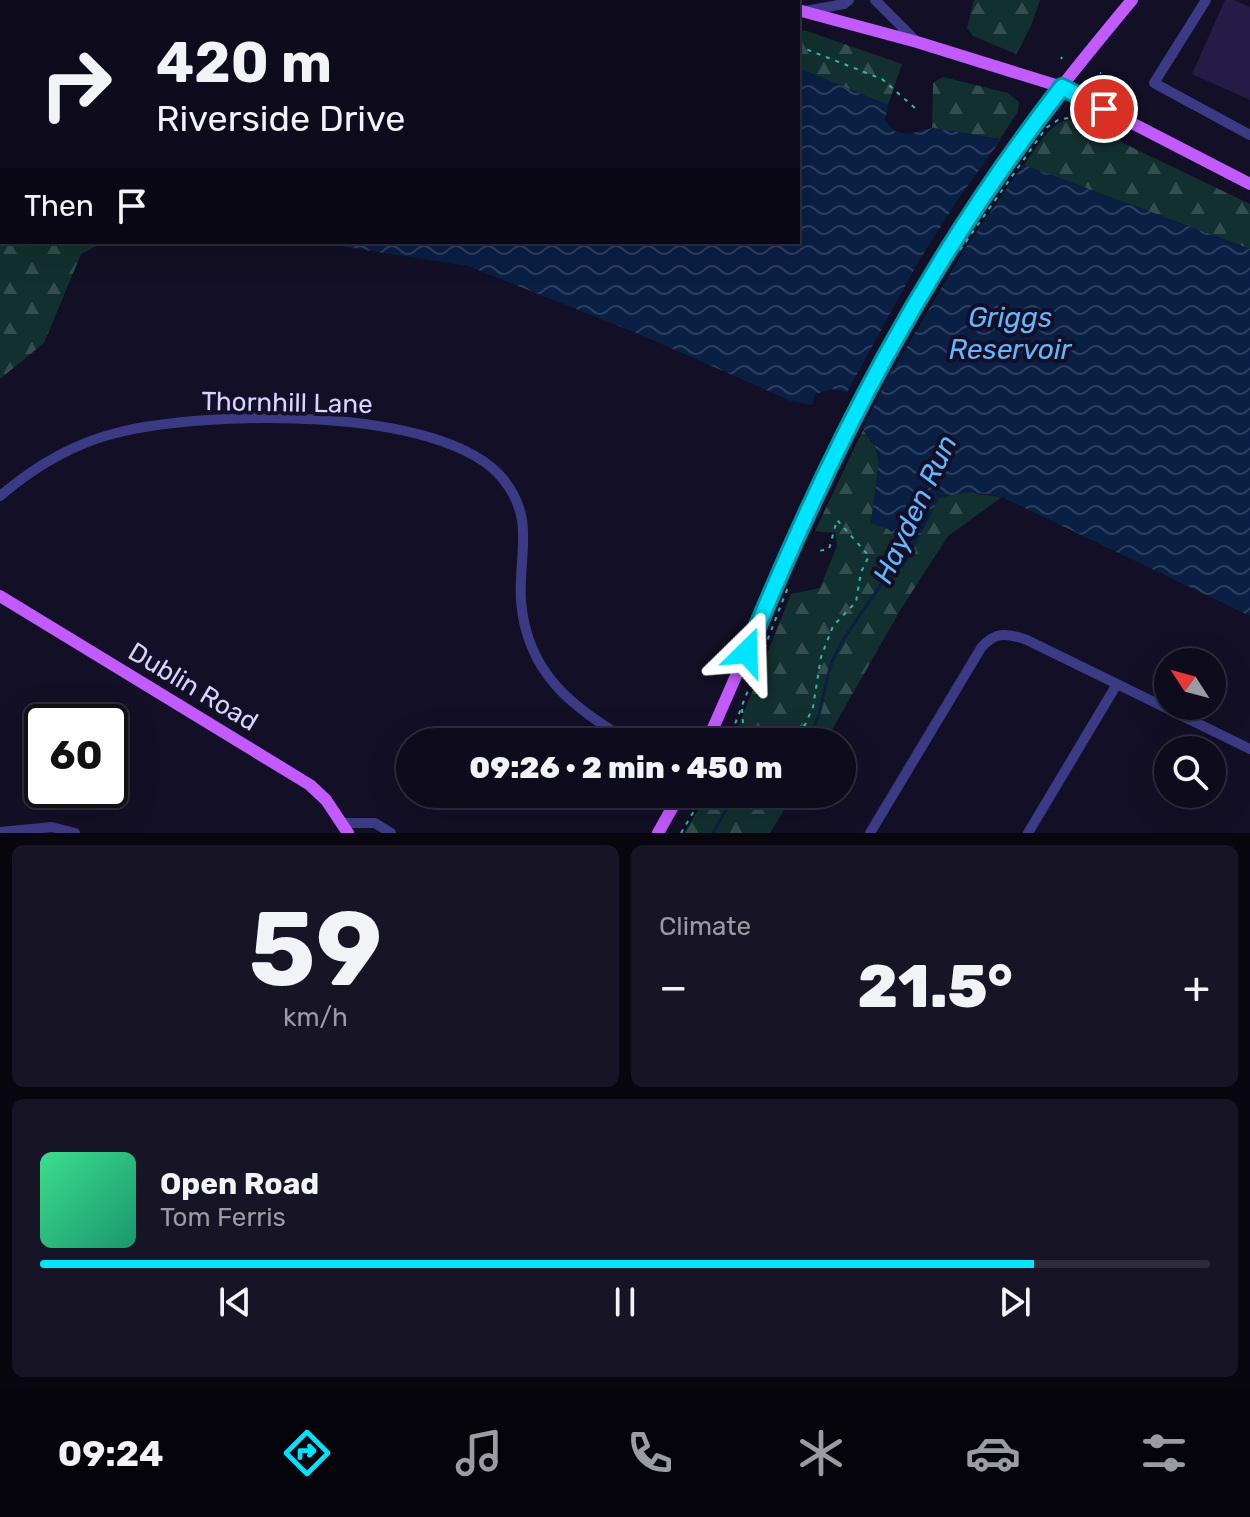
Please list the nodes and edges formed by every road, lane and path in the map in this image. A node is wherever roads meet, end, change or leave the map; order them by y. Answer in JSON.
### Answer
{"nodes":[{"id":1,"x":849,"y":0,"type":"edge"},
{"id":2,"x":875,"y":0,"type":"edge"},
{"id":3,"x":1132,"y":0,"type":"edge"},
{"id":4,"x":1206,"y":0,"type":"edge"},
{"id":5,"x":801,"y":11,"type":"edge"},
{"id":6,"x":917,"y":42,"type":"junction"},
{"id":7,"x":800,"y":47,"type":"edge"},
{"id":8,"x":1062,"y":87,"type":"junction"},
{"id":9,"x":916,"y":109,"type":"dead end"},
{"id":10,"x":1074,"y":117,"type":"dead end"},
{"id":11,"x":1250,"y":135,"type":"edge"},
{"id":12,"x":1030,"y":139,"type":"junction"},
{"id":13,"x":1250,"y":184,"type":"edge"},
{"id":14,"x":956,"y":256,"type":"dead end"},
{"id":15,"x":0,"y":496,"type":"edge"},
{"id":16,"x":818,"y":551,"type":"dead end"},
{"id":17,"x":789,"y":584,"type":"dead end"},
{"id":18,"x":0,"y":596,"type":"edge"},
{"id":19,"x":1117,"y":684,"type":"junction"},
{"id":20,"x":741,"y":708,"type":"junction"},
{"id":21,"x":609,"y":728,"type":"edge"},
{"id":22,"x":713,"y":728,"type":"edge"},
{"id":23,"x":733,"y":728,"type":"edge"},
{"id":24,"x":742,"y":728,"type":"edge"},
{"id":25,"x":796,"y":728,"type":"edge"},
{"id":26,"x":1250,"y":749,"type":"edge"},
{"id":27,"x":672,"y":808,"type":"edge"},
{"id":28,"x":696,"y":808,"type":"edge"},
{"id":29,"x":345,"y":828,"type":"edge"},
{"id":30,"x":0,"y":832,"type":"edge"},
{"id":31,"x":75,"y":833,"type":"edge"},
{"id":32,"x":391,"y":833,"type":"edge"},
{"id":33,"x":658,"y":833,"type":"edge"},
{"id":34,"x":681,"y":833,"type":"edge"},
{"id":35,"x":870,"y":833,"type":"edge"},
{"id":36,"x":1028,"y":833,"type":"edge"}],
"edges":[{"from":1,"to":5,"type":"street"},
{"from":2,"to":6,"type":"street"},
{"from":3,"to":8,"type":"main road"},
{"from":4,"to":11,"type":"street"},
{"from":5,"to":6,"type":"main road"},
{"from":6,"to":8,"type":"main road"},
{"from":7,"to":9,"type":"path"},
{"from":8,"to":12,"type":"main road"},
{"from":8,"to":13,"type":"main road"},
{"from":10,"to":12,"type":"path"},
{"from":12,"to":14,"type":"path"},
{"from":12,"to":22,"type":"main road"},
{"from":15,"to":21,"type":"street","name":"Thornhill Lane"},
{"from":16,"to":25,"type":"path"},
{"from":17,"to":20,"type":"path"},
{"from":18,"to":29,"type":"main road","name":"Dublin Road"},
{"from":19,"to":26,"type":"street"},
{"from":19,"to":35,"type":"street"},
{"from":19,"to":36,"type":"street"},
{"from":20,"to":23,"type":"path"},
{"from":20,"to":24,"type":"path"},
{"from":27,"to":33,"type":"main road"},
{"from":28,"to":34,"type":"path"},
{"from":29,"to":32,"type":"street"},
{"from":30,"to":31,"type":"street"}]}
